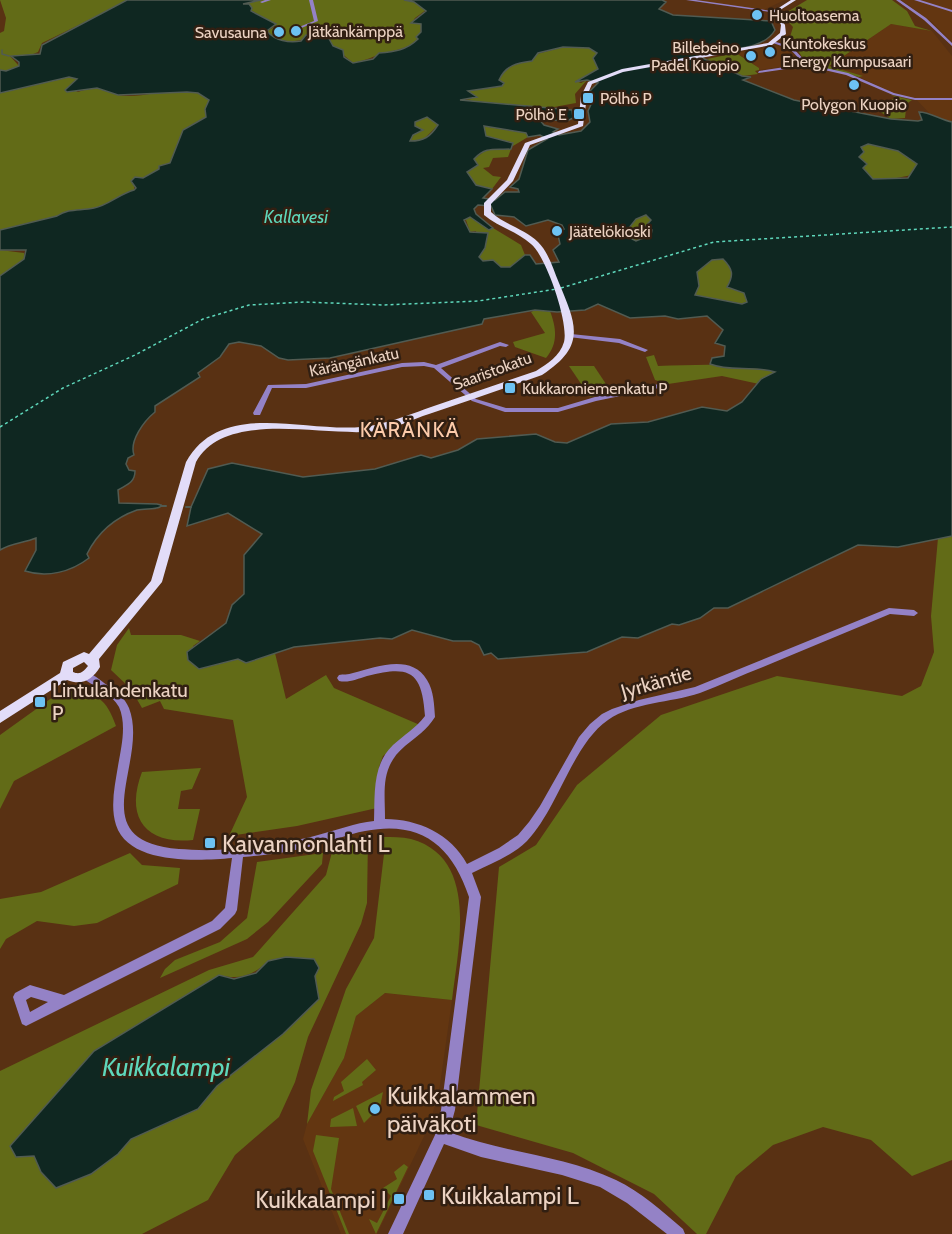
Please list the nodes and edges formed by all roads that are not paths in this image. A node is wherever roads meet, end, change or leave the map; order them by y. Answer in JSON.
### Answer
{"nodes":[{"id":1,"x":269,"y":0,"type":"edge"},
{"id":2,"x":311,"y":0,"type":"edge"},
{"id":3,"x":688,"y":0,"type":"edge"},
{"id":4,"x":794,"y":0,"type":"edge"},
{"id":5,"x":898,"y":0,"type":"edge"},
{"id":6,"x":916,"y":0,"type":"edge"},
{"id":7,"x":262,"y":2,"type":"dead end"},
{"id":8,"x":952,"y":11,"type":"edge"},
{"id":9,"x":775,"y":12,"type":"junction"},
{"id":10,"x":300,"y":28,"type":"dead end"},
{"id":11,"x":774,"y":42,"type":"junction"},
{"id":12,"x":952,"y":45,"type":"edge"},
{"id":13,"x":807,"y":65,"type":"junction"},
{"id":14,"x":759,"y":72,"type":"dead end"},
{"id":15,"x":952,"y":99,"type":"edge"},
{"id":16,"x":571,"y":336,"type":"junction"},
{"id":17,"x":506,"y":345,"type":"dead end"},
{"id":18,"x":645,"y":351,"type":"dead end"},
{"id":19,"x":436,"y":367,"type":"junction"},
{"id":20,"x":659,"y":386,"type":"dead end"},
{"id":21,"x":470,"y":397,"type":"junction"},
{"id":22,"x":257,"y":412,"type":"dead end"},
{"id":23,"x":914,"y":613,"type":"dead end"},
{"id":24,"x":92,"y":659,"type":"junction"},
{"id":25,"x":66,"y":675,"type":"junction"},
{"id":26,"x":87,"y":676,"type":"junction"},
{"id":27,"x":342,"y":678,"type":"dead end"},
{"id":28,"x":0,"y":718,"type":"edge"},
{"id":29,"x":379,"y":824,"type":"junction"},
{"id":30,"x":238,"y":851,"type":"junction"},
{"id":31,"x":466,"y":870,"type":"junction"},
{"id":32,"x":65,"y":1001,"type":"dead end"},
{"id":33,"x":441,"y":1136,"type":"junction"},
{"id":34,"x":395,"y":1234,"type":"edge"},
{"id":35,"x":678,"y":1234,"type":"edge"}],
"edges":[{"from":1,"to":7,"type":"street"},
{"from":2,"to":10,"type":"street"},
{"from":3,"to":9,"type":"street"},
{"from":4,"to":9,"type":"main road"},
{"from":5,"to":12,"type":"street"},
{"from":6,"to":8,"type":"street"},
{"from":9,"to":11,"type":"main road"},
{"from":11,"to":13,"type":"street"},
{"from":11,"to":16,"type":"main road"},
{"from":13,"to":14,"type":"street"},
{"from":13,"to":15,"type":"street"},
{"from":16,"to":18,"type":"street"},
{"from":16,"to":21,"type":"main road","name":"Saaristokatu"},
{"from":17,"to":19,"type":"street","name":"Kärängänkatu"},
{"from":19,"to":21,"type":"street"},
{"from":19,"to":22,"type":"street","name":"Kärängänkatu"},
{"from":20,"to":21,"type":"street"},
{"from":21,"to":24,"type":"main road","name":"Saaristokatu"},
{"from":23,"to":31,"type":"street","name":"Jyrkäntie"},
{"from":24,"to":25,"type":"main road"},
{"from":24,"to":26,"type":"main road"},
{"from":25,"to":26,"type":"main road"},
{"from":25,"to":28,"type":"main road"},
{"from":26,"to":30,"type":"street"},
{"from":27,"to":29,"type":"street"},
{"from":29,"to":30,"type":"street"},
{"from":29,"to":31,"type":"street"},
{"from":30,"to":32,"type":"street"},
{"from":31,"to":33,"type":"street"},
{"from":33,"to":34,"type":"street"},
{"from":33,"to":35,"type":"street"}]}
